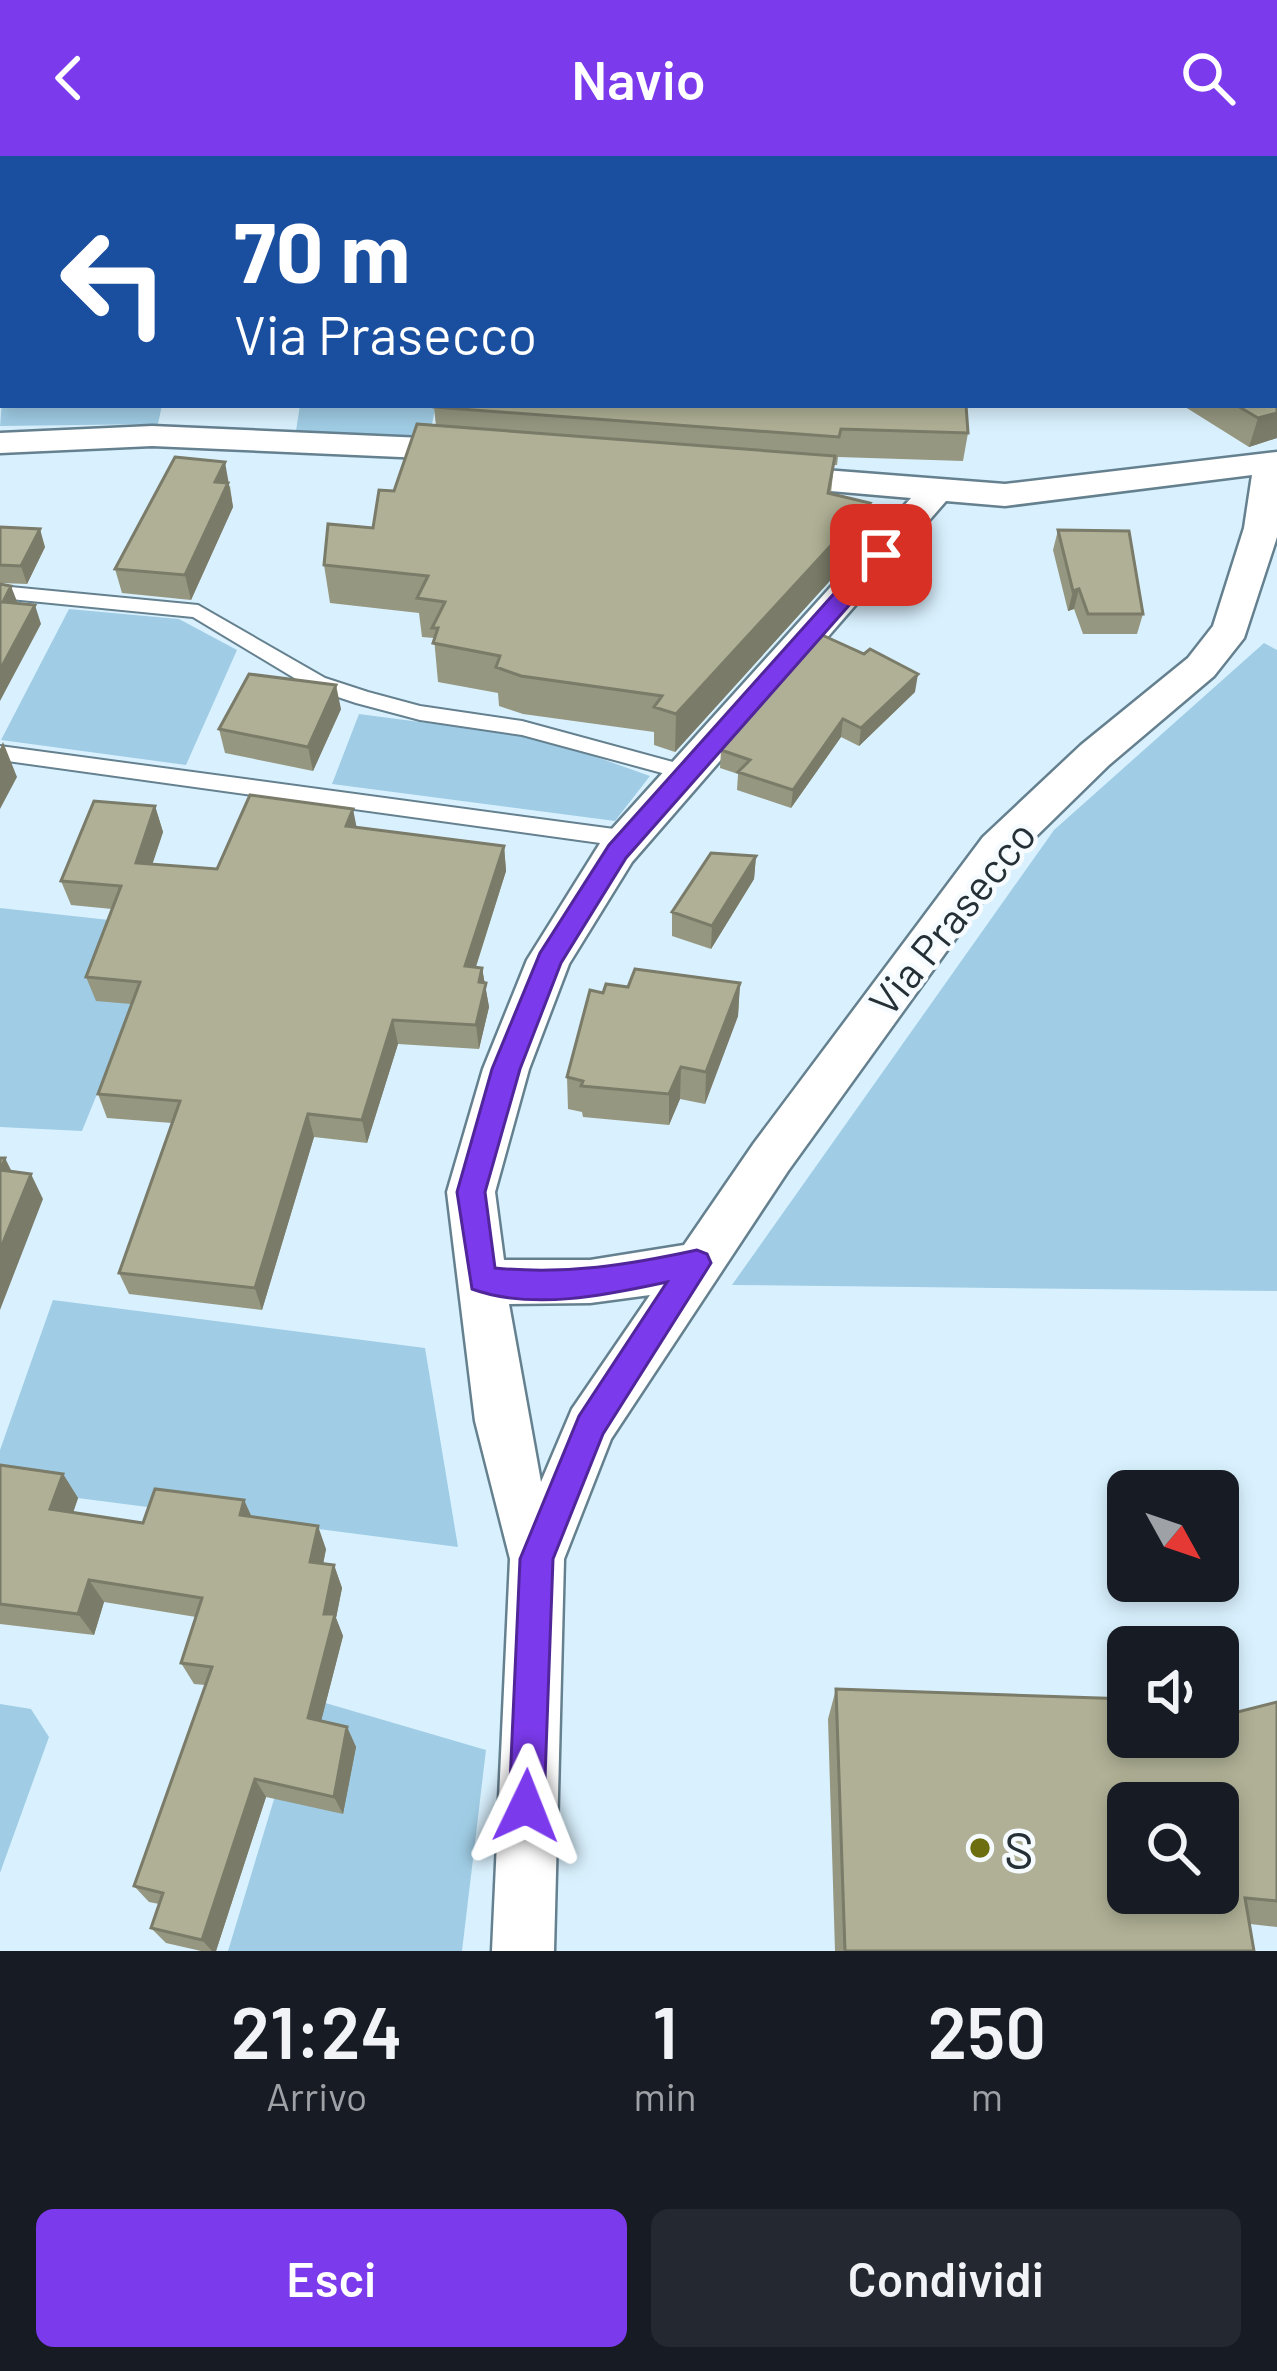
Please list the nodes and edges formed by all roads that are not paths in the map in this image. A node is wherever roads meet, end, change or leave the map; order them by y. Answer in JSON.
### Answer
{"nodes":[{"id":1,"x":0,"y":442,"type":"edge"},
{"id":2,"x":502,"y":452,"type":"edge"},
{"id":3,"x":1274,"y":463,"type":"edge"},
{"id":4,"x":739,"y":473,"type":"edge"},
{"id":5,"x":937,"y":490,"type":"junction"},
{"id":6,"x":0,"y":592,"type":"edge"},
{"id":7,"x":0,"y":753,"type":"edge"},
{"id":8,"x":688,"y":773,"type":"junction"},
{"id":9,"x":628,"y":839,"type":"junction"},
{"id":10,"x":697,"y":1263,"type":"junction"},
{"id":11,"x":482,"y":1280,"type":"junction"},
{"id":12,"x":536,"y":1559,"type":"junction"},
{"id":13,"x":523,"y":1951,"type":"edge"}],
"edges":[{"from":1,"to":2,"type":"street"},
{"from":3,"to":5,"type":"street"},
{"from":3,"to":10,"type":"street","name":"Via Prasecco"},
{"from":4,"to":5,"type":"street"},
{"from":5,"to":8,"type":"street","name":"Via Prasecco"},
{"from":6,"to":8,"type":"lane"},
{"from":7,"to":9,"type":"lane"},
{"from":8,"to":9,"type":"street","name":"Via Prasecco"},
{"from":9,"to":11,"type":"street","name":"Via Prasecco"},
{"from":10,"to":11,"type":"street"},
{"from":10,"to":12,"type":"street","name":"Via Prasecco"},
{"from":11,"to":12,"type":"street","name":"Via Prasecco"},
{"from":12,"to":13,"type":"street","name":"Via Prasecco"}]}
